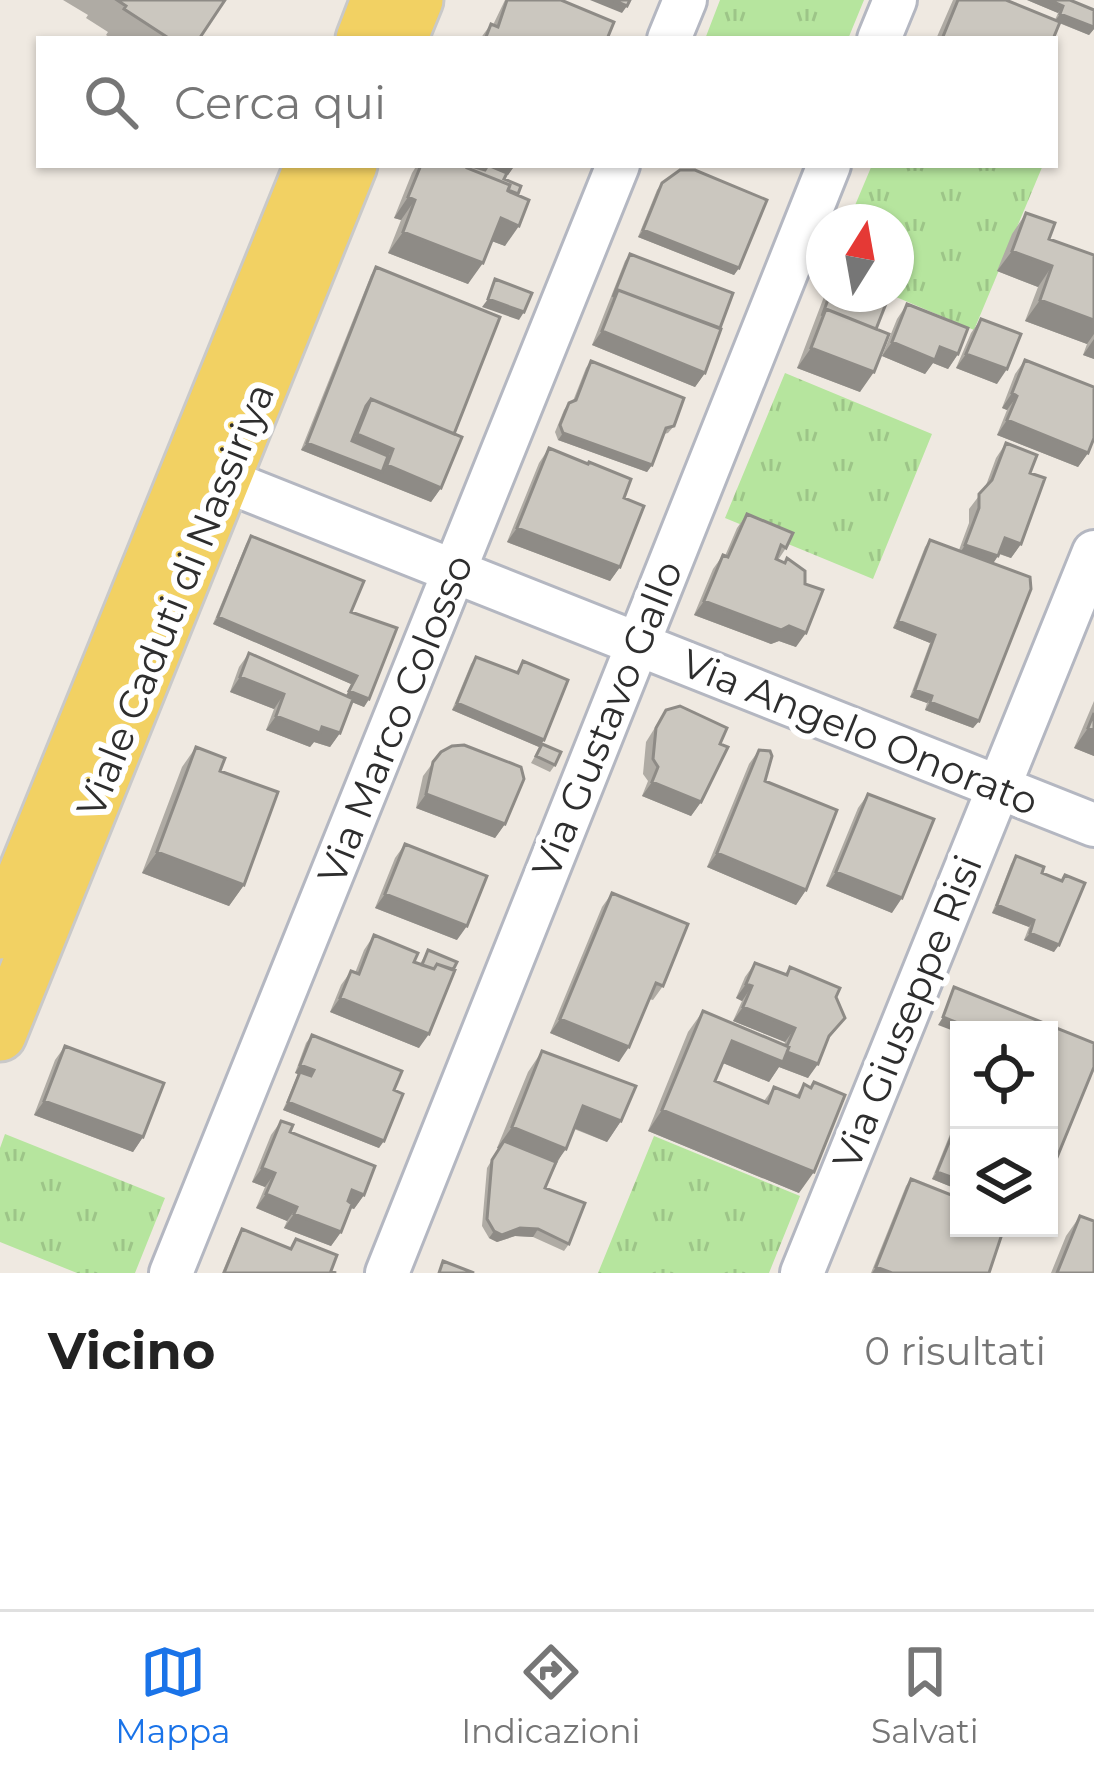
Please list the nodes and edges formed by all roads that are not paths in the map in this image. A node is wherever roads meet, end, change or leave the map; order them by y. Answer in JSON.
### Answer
{"nodes":[{"id":1,"x":377,"y":0,"type":"edge"},
{"id":2,"x":417,"y":0,"type":"edge"},
{"id":3,"x":685,"y":0,"type":"edge"},
{"id":4,"x":895,"y":0,"type":"edge"},
{"id":5,"x":363,"y":36,"type":"edge"},
{"id":6,"x":402,"y":36,"type":"edge"},
{"id":7,"x":670,"y":36,"type":"edge"},
{"id":8,"x":880,"y":36,"type":"edge"},
{"id":9,"x":309,"y":168,"type":"edge"},
{"id":10,"x":350,"y":168,"type":"edge"},
{"id":11,"x":617,"y":168,"type":"edge"},
{"id":12,"x":828,"y":168,"type":"edge"},
{"id":13,"x":224,"y":480,"type":"junction"},
{"id":14,"x":1094,"y":552,"type":"edge"},
{"id":15,"x":454,"y":571,"type":"junction"},
{"id":16,"x":637,"y":644,"type":"junction"},
{"id":17,"x":997,"y":787,"type":"junction"},
{"id":18,"x":1094,"y":825,"type":"edge"},
{"id":19,"x":0,"y":933,"type":"edge"},
{"id":20,"x":0,"y":1035,"type":"edge"},
{"id":21,"x":171,"y":1273,"type":"edge"},
{"id":22,"x":387,"y":1273,"type":"edge"},
{"id":23,"x":802,"y":1273,"type":"edge"}],
"edges":[{"from":1,"to":5,"type":"main road"},
{"from":2,"to":6,"type":"main road"},
{"from":3,"to":7,"type":"street"},
{"from":4,"to":8,"type":"street"},
{"from":9,"to":19,"type":"main road","name":"Viale Caduti di Nassiriya"},
{"from":10,"to":13,"type":"main road","name":"Viale Caduti di Nassiriya"},
{"from":11,"to":15,"type":"street","name":"Via Marco Colosso"},
{"from":12,"to":16,"type":"street","name":"Via Gustavo Gallo"},
{"from":13,"to":15,"type":"street","name":"Via Angelo Onorato"},
{"from":13,"to":20,"type":"main road","name":"Viale Caduti di Nassiriya"},
{"from":14,"to":17,"type":"street","name":"Via Giuseppe Risi"},
{"from":15,"to":16,"type":"street","name":"Via Angelo Onorato"},
{"from":15,"to":21,"type":"street","name":"Via Marco Colosso"},
{"from":16,"to":17,"type":"street","name":"Via Angelo Onorato"},
{"from":16,"to":22,"type":"street","name":"Via Gustavo Gallo"},
{"from":17,"to":18,"type":"street","name":"Via Angelo Onorato"},
{"from":17,"to":23,"type":"street","name":"Via Giuseppe Risi"}]}
